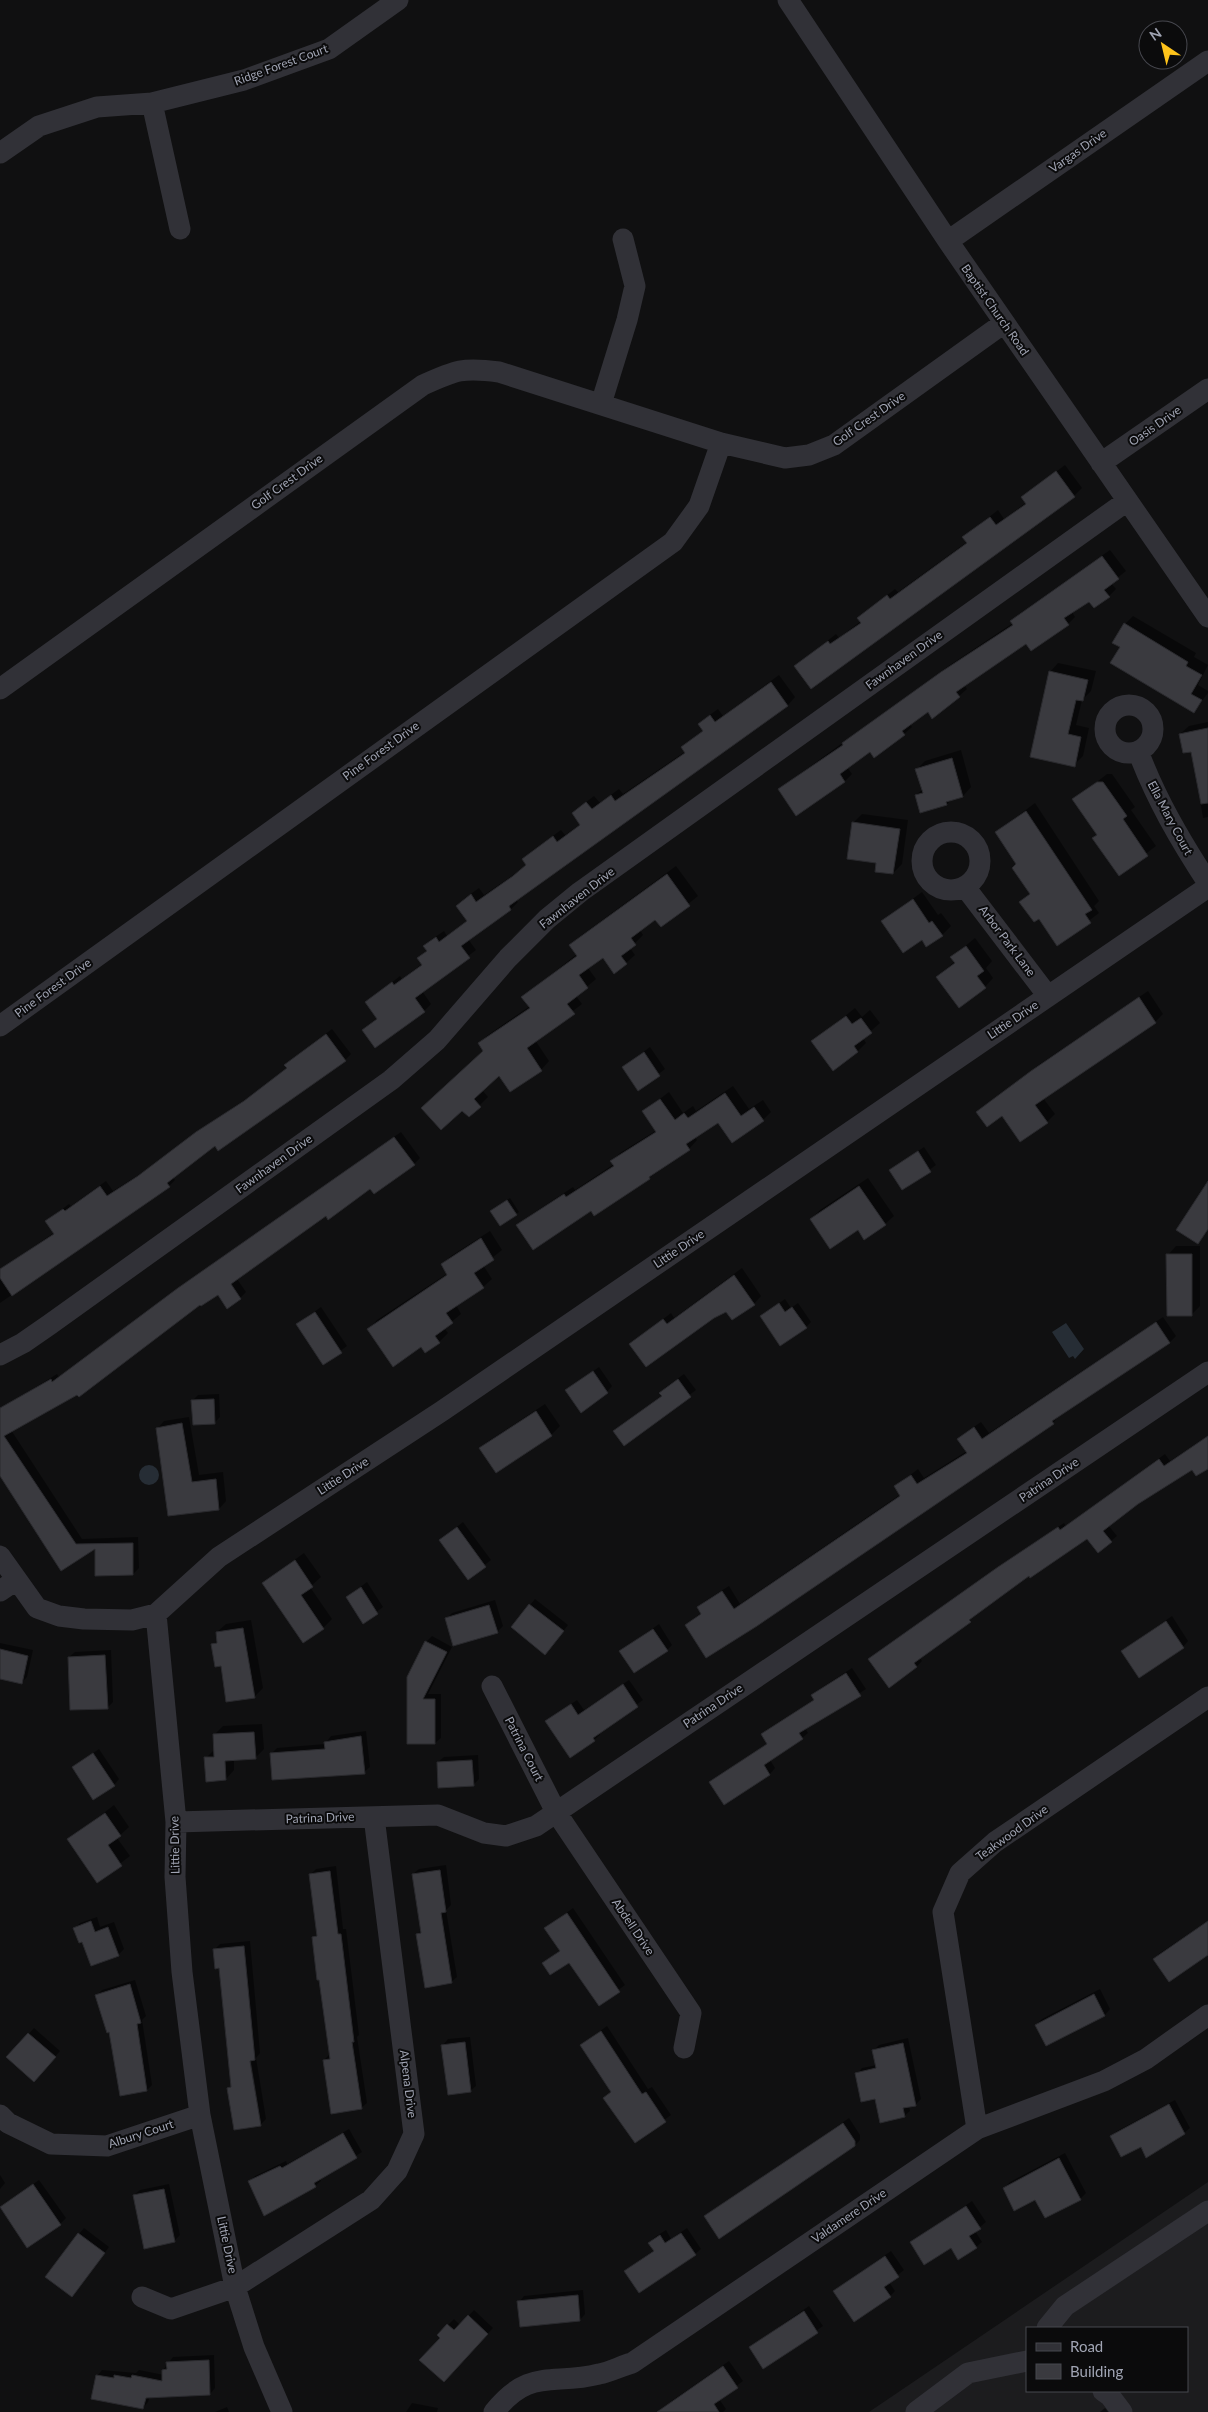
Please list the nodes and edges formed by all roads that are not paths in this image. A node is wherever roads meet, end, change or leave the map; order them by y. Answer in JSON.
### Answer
{"nodes":[{"id":1,"x":398,"y":0,"type":"edge"},
{"id":2,"x":796,"y":3,"type":"edge"},
{"id":3,"x":1208,"y":61,"type":"edge"},
{"id":4,"x":152,"y":103,"type":"junction"},
{"id":5,"x":0,"y":153,"type":"edge"},
{"id":6,"x":180,"y":229,"type":"dead end"},
{"id":7,"x":623,"y":239,"type":"dead end"},
{"id":8,"x":948,"y":241,"type":"junction"},
{"id":9,"x":1004,"y":323,"type":"junction"},
{"id":10,"x":1208,"y":389,"type":"edge"},
{"id":11,"x":601,"y":404,"type":"junction"},
{"id":12,"x":721,"y":443,"type":"junction"},
{"id":13,"x":1101,"y":463,"type":"junction"},
{"id":14,"x":1127,"y":501,"type":"junction"},
{"id":15,"x":1208,"y":617,"type":"edge"},
{"id":16,"x":0,"y":689,"type":"edge"},
{"id":17,"x":1138,"y":751,"type":"dead end"},
{"id":18,"x":1208,"y":883,"type":"edge"},
{"id":19,"x":1208,"y":886,"type":"edge"},
{"id":20,"x":965,"y":887,"type":"dead end"},
{"id":21,"x":1048,"y":996,"type":"junction"},
{"id":22,"x":0,"y":1026,"type":"edge"},
{"id":23,"x":0,"y":1355,"type":"edge"},
{"id":24,"x":1203,"y":1381,"type":"edge"},
{"id":25,"x":0,"y":1556,"type":"edge"},
{"id":26,"x":8,"y":1586,"type":"edge"},
{"id":27,"x":156,"y":1614,"type":"junction"},
{"id":28,"x":492,"y":1686,"type":"dead end"},
{"id":29,"x":1208,"y":1697,"type":"edge"},
{"id":30,"x":556,"y":1812,"type":"junction"},
{"id":31,"x":374,"y":1817,"type":"junction"},
{"id":32,"x":176,"y":1822,"type":"junction"},
{"id":33,"x":1208,"y":2016,"type":"edge"},
{"id":34,"x":684,"y":2048,"type":"dead end"},
{"id":35,"x":0,"y":2115,"type":"edge"},
{"id":36,"x":200,"y":2115,"type":"junction"},
{"id":37,"x":977,"y":2129,"type":"junction"},
{"id":38,"x":1208,"y":2212,"type":"edge"},
{"id":39,"x":235,"y":2287,"type":"junction"},
{"id":40,"x":142,"y":2298,"type":"dead end"},
{"id":41,"x":1048,"y":2327,"type":"edge"},
{"id":42,"x":1024,"y":2359,"type":"edge"},
{"id":43,"x":1104,"y":2392,"type":"edge"},
{"id":44,"x":282,"y":2412,"type":"edge"},
{"id":45,"x":494,"y":2412,"type":"edge"},
{"id":46,"x":916,"y":2412,"type":"edge"},
{"id":47,"x":1122,"y":2412,"type":"edge"}],
"edges":[{"from":1,"to":4,"type":"street","name":"Ridge Forest Court"},
{"from":2,"to":8,"type":"street","name":"Baptist Church Road"},
{"from":3,"to":8,"type":"street","name":"Vargas Drive"},
{"from":4,"to":5,"type":"street","name":"Ridge Forest Court"},
{"from":4,"to":6,"type":"street"},
{"from":7,"to":11,"type":"street"},
{"from":8,"to":9,"type":"street","name":"Baptist Church Road"},
{"from":9,"to":12,"type":"street","name":"Golf Crest Drive"},
{"from":9,"to":13,"type":"street","name":"Baptist Church Road"},
{"from":10,"to":13,"type":"street","name":"Oasis Drive"},
{"from":11,"to":12,"type":"street","name":"Golf Crest Drive"},
{"from":11,"to":16,"type":"street","name":"Golf Crest Drive"},
{"from":12,"to":22,"type":"street","name":"Pine Forest Drive"},
{"from":13,"to":14,"type":"street","name":"Baptist Church Road"},
{"from":14,"to":15,"type":"street","name":"Baptist Church Road"},
{"from":14,"to":23,"type":"street","name":"Fawnhaven Drive"},
{"from":17,"to":18,"type":"street","name":"Ella Mary Court"},
{"from":19,"to":21,"type":"street","name":"Littie Drive"},
{"from":20,"to":21,"type":"street","name":"Arbor Park Lane"},
{"from":21,"to":27,"type":"street","name":"Littie Drive"},
{"from":24,"to":30,"type":"street","name":"Patrina Drive"},
{"from":25,"to":26,"type":"street"},
{"from":26,"to":27,"type":"street"},
{"from":27,"to":32,"type":"street","name":"Littie Drive"},
{"from":28,"to":30,"type":"street","name":"Patrina Court"},
{"from":29,"to":37,"type":"street","name":"Teakwood Drive"},
{"from":30,"to":31,"type":"street","name":"Patrina Drive"},
{"from":30,"to":34,"type":"street","name":"Abdell Drive"},
{"from":31,"to":32,"type":"street","name":"Patrina Drive"},
{"from":31,"to":39,"type":"street","name":"Alpena Drive"},
{"from":32,"to":36,"type":"street","name":"Littie Drive"},
{"from":33,"to":37,"type":"street","name":"Valdamere Drive"},
{"from":35,"to":36,"type":"street","name":"Albury Court"},
{"from":36,"to":39,"type":"street","name":"Littie Drive"},
{"from":37,"to":45,"type":"street","name":"Valdamere Drive"},
{"from":38,"to":41,"type":"street"},
{"from":39,"to":40,"type":"street","name":"Alpena Drive"},
{"from":39,"to":44,"type":"street","name":"Littie Drive"},
{"from":42,"to":46,"type":"street"},
{"from":43,"to":47,"type":"street"}]}
